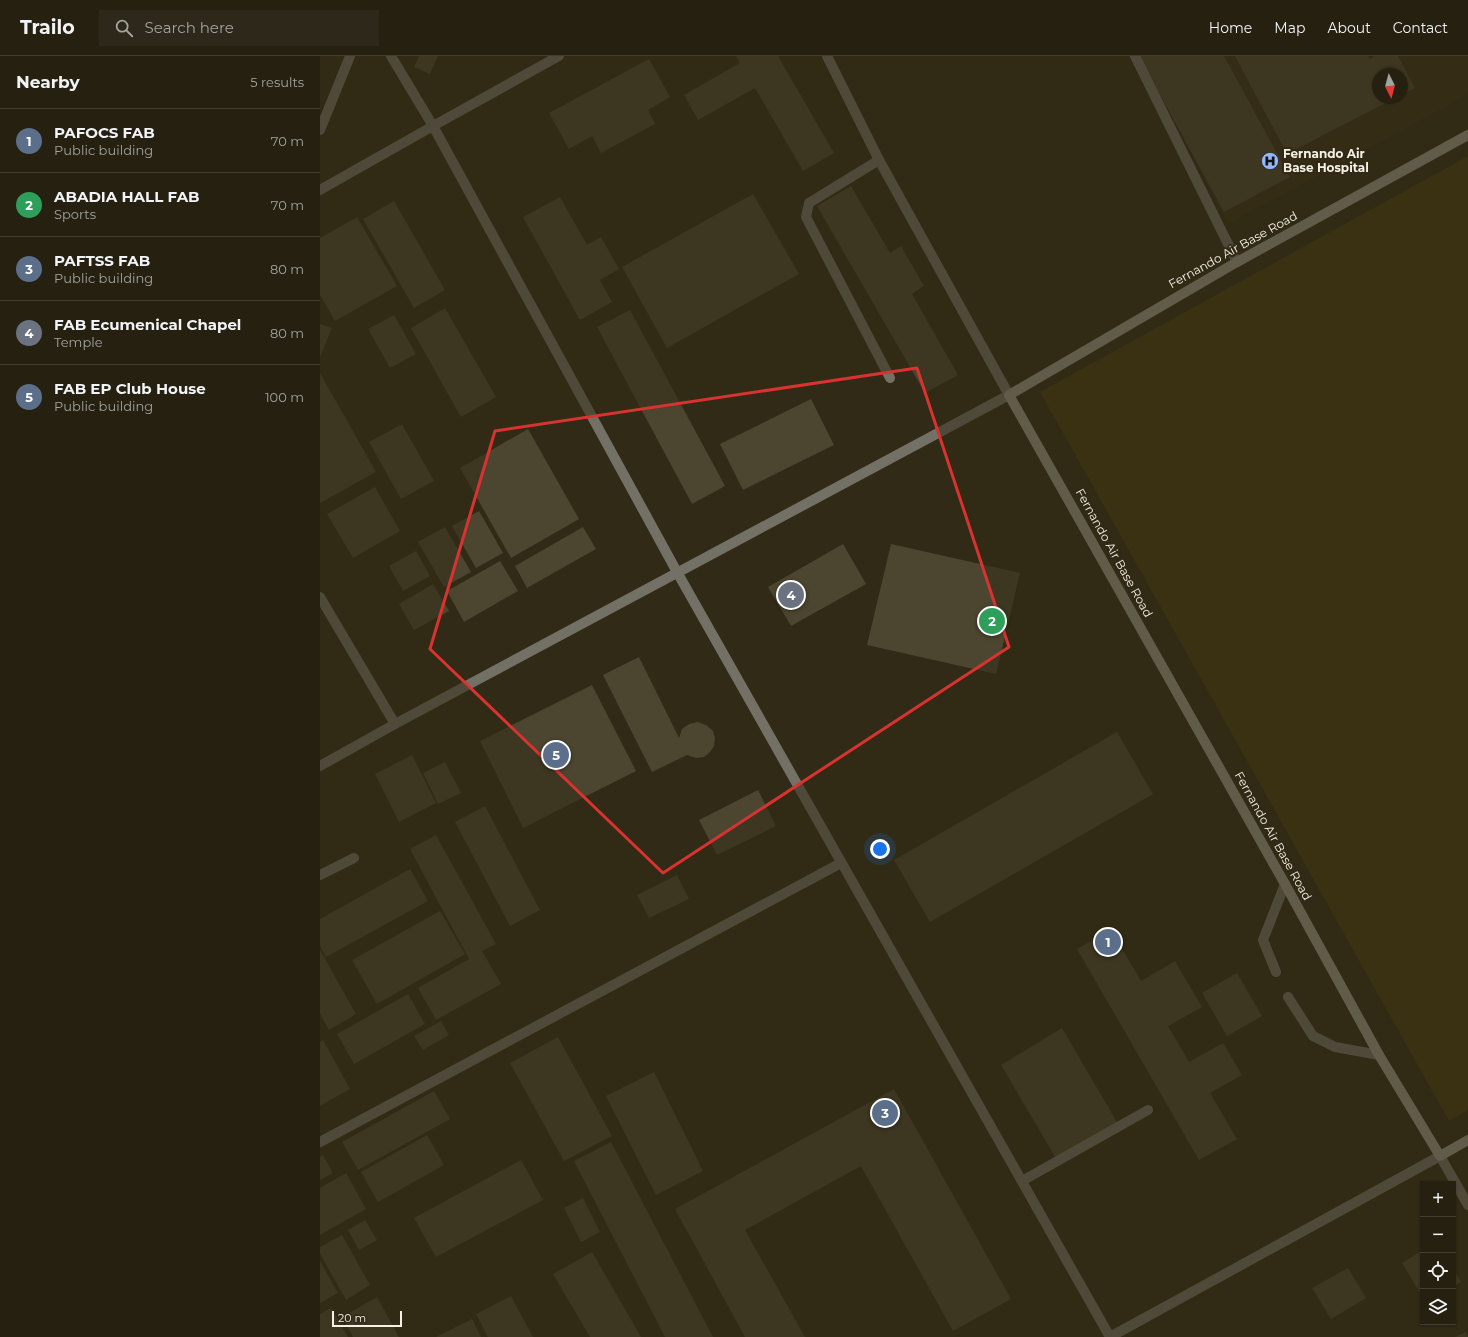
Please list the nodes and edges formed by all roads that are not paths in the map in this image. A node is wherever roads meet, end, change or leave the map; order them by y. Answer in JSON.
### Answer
{"nodes":[{"id":1,"x":350,"y":56,"type":"edge"},
{"id":2,"x":391,"y":56,"type":"edge"},
{"id":3,"x":559,"y":56,"type":"edge"},
{"id":4,"x":827,"y":56,"type":"edge"},
{"id":5,"x":1135,"y":56,"type":"edge"},
{"id":6,"x":433,"y":126,"type":"junction"},
{"id":7,"x":320,"y":130,"type":"edge"},
{"id":8,"x":1468,"y":135,"type":"edge"},
{"id":9,"x":879,"y":160,"type":"junction"},
{"id":10,"x":320,"y":190,"type":"edge"},
{"id":11,"x":1237,"y":262,"type":"junction"},
{"id":12,"x":890,"y":378,"type":"dead end"},
{"id":13,"x":1009,"y":395,"type":"junction"},
{"id":14,"x":677,"y":572,"type":"junction"},
{"id":15,"x":320,"y":597,"type":"edge"},
{"id":16,"x":394,"y":724,"type":"junction"},
{"id":17,"x":320,"y":766,"type":"edge"},
{"id":18,"x":354,"y":858,"type":"dead end"},
{"id":19,"x":841,"y":863,"type":"junction"},
{"id":20,"x":320,"y":875,"type":"edge"},
{"id":21,"x":1285,"y":884,"type":"junction"},
{"id":22,"x":1276,"y":972,"type":"dead end"},
{"id":23,"x":1288,"y":996,"type":"dead end"},
{"id":24,"x":1379,"y":1055,"type":"junction"},
{"id":25,"x":1148,"y":1110,"type":"dead end"},
{"id":26,"x":1468,"y":1140,"type":"edge"},
{"id":27,"x":320,"y":1142,"type":"edge"},
{"id":28,"x":1440,"y":1156,"type":"junction"},
{"id":29,"x":1022,"y":1182,"type":"junction"},
{"id":30,"x":1468,"y":1205,"type":"edge"},
{"id":31,"x":1122,"y":1334,"type":"edge"},
{"id":32,"x":1110,"y":1337,"type":"edge"}],
"edges":[{"from":1,"to":7,"type":"street"},
{"from":2,"to":6,"type":"street"},
{"from":3,"to":6,"type":"street"},
{"from":4,"to":9,"type":"street"},
{"from":5,"to":11,"type":"street"},
{"from":6,"to":10,"type":"street"},
{"from":6,"to":14,"type":"street"},
{"from":8,"to":11,"type":"street","name":"Fernando Air Base Road"},
{"from":9,"to":12,"type":"street"},
{"from":9,"to":13,"type":"street"},
{"from":11,"to":13,"type":"street","name":"Fernando Air Base Road"},
{"from":13,"to":14,"type":"street"},
{"from":13,"to":21,"type":"street","name":"Fernando Air Base Road"},
{"from":14,"to":16,"type":"street"},
{"from":14,"to":19,"type":"street"},
{"from":15,"to":16,"type":"street"},
{"from":16,"to":17,"type":"street"},
{"from":18,"to":20,"type":"street"},
{"from":19,"to":27,"type":"street"},
{"from":19,"to":29,"type":"street"},
{"from":21,"to":22,"type":"street"},
{"from":21,"to":24,"type":"street","name":"Fernando Air Base Road"},
{"from":23,"to":24,"type":"street"},
{"from":24,"to":28,"type":"street","name":"Fernando Air Base Road"},
{"from":25,"to":29,"type":"street"},
{"from":26,"to":28,"type":"street"},
{"from":28,"to":30,"type":"street"},
{"from":28,"to":31,"type":"street"},
{"from":29,"to":32,"type":"street"},
{"from":31,"to":32,"type":"street"}]}
